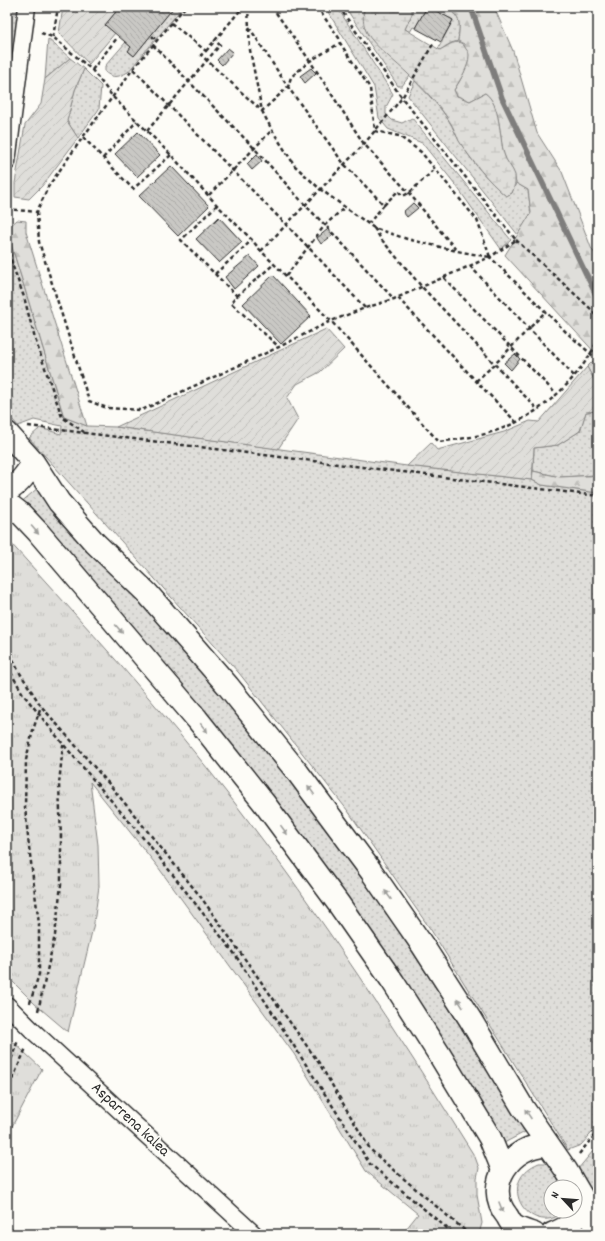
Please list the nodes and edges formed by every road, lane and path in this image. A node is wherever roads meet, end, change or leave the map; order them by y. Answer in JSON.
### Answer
{"nodes":[{"id":1,"x":27,"y":7,"type":"edge"},
{"id":2,"x":58,"y":7,"type":"edge"},
{"id":3,"x":185,"y":7,"type":"edge"},
{"id":4,"x":243,"y":7,"type":"edge"},
{"id":5,"x":248,"y":7,"type":"edge"},
{"id":6,"x":272,"y":7,"type":"edge"},
{"id":7,"x":316,"y":7,"type":"edge"},
{"id":8,"x":339,"y":7,"type":"edge"},
{"id":9,"x":171,"y":23,"type":"junction"},
{"id":10,"x":248,"y":26,"type":"junction"},
{"id":11,"x":152,"y":36,"type":"dead end"},
{"id":12,"x":117,"y":38,"type":"dead end"},
{"id":13,"x":214,"y":40,"type":"junction"},
{"id":14,"x":157,"y":41,"type":"junction"},
{"id":15,"x":340,"y":43,"type":"junction"},
{"id":16,"x":433,"y":44,"type":"dead end"},
{"id":17,"x":153,"y":45,"type":"junction"},
{"id":18,"x":206,"y":51,"type":"junction"},
{"id":19,"x":207,"y":60,"type":"junction"},
{"id":20,"x":310,"y":61,"type":"junction"},
{"id":21,"x":133,"y":69,"type":"junction"},
{"id":22,"x":92,"y":70,"type":"junction"},
{"id":23,"x":188,"y":82,"type":"junction"},
{"id":24,"x":288,"y":87,"type":"junction"},
{"id":25,"x":113,"y":97,"type":"junction"},
{"id":26,"x":402,"y":98,"type":"junction"},
{"id":27,"x":169,"y":106,"type":"junction"},
{"id":28,"x":262,"y":111,"type":"junction"},
{"id":29,"x":137,"y":121,"type":"junction"},
{"id":30,"x":272,"y":130,"type":"junction"},
{"id":31,"x":147,"y":131,"type":"junction"},
{"id":32,"x":375,"y":131,"type":"junction"},
{"id":33,"x":83,"y":137,"type":"junction"},
{"id":34,"x":364,"y":144,"type":"junction"},
{"id":35,"x":254,"y":149,"type":"junction"},
{"id":36,"x":171,"y":155,"type":"junction"},
{"id":37,"x":103,"y":158,"type":"junction"},
{"id":38,"x":7,"y":162,"type":"edge"},
{"id":39,"x":344,"y":164,"type":"junction"},
{"id":40,"x":435,"y":169,"type":"junction"},
{"id":41,"x":233,"y":171,"type":"junction"},
{"id":42,"x":320,"y":189,"type":"junction"},
{"id":43,"x":409,"y":194,"type":"junction"},
{"id":44,"x":209,"y":195,"type":"junction"},
{"id":45,"x":217,"y":205,"type":"junction"},
{"id":46,"x":305,"y":205,"type":"junction"},
{"id":47,"x":384,"y":205,"type":"junction"},
{"id":48,"x":345,"y":207,"type":"junction"},
{"id":49,"x":7,"y":209,"type":"edge"},
{"id":50,"x":36,"y":212,"type":"junction"},
{"id":51,"x":369,"y":223,"type":"junction"},
{"id":52,"x":285,"y":225,"type":"junction"},
{"id":53,"x":326,"y":225,"type":"junction"},
{"id":54,"x":374,"y":228,"type":"junction"},
{"id":55,"x":7,"y":239,"type":"edge"},
{"id":56,"x":252,"y":240,"type":"junction"},
{"id":57,"x":516,"y":240,"type":"junction"},
{"id":58,"x":309,"y":248,"type":"junction"},
{"id":59,"x":261,"y":251,"type":"junction"},
{"id":60,"x":457,"y":252,"type":"junction"},
{"id":61,"x":490,"y":258,"type":"junction"},
{"id":62,"x":274,"y":264,"type":"junction"},
{"id":63,"x":470,"y":266,"type":"junction"},
{"id":64,"x":216,"y":274,"type":"junction"},
{"id":65,"x":286,"y":276,"type":"junction"},
{"id":66,"x":444,"y":278,"type":"junction"},
{"id":67,"x":422,"y":287,"type":"junction"},
{"id":68,"x":237,"y":296,"type":"junction"},
{"id":69,"x":398,"y":298,"type":"junction"},
{"id":70,"x":394,"y":299,"type":"junction"},
{"id":71,"x":365,"y":308,"type":"junction"},
{"id":72,"x":546,"y":311,"type":"junction"},
{"id":73,"x":598,"y":320,"type":"edge"},
{"id":74,"x":330,"y":321,"type":"junction"},
{"id":75,"x":529,"y":329,"type":"junction"},
{"id":76,"x":598,"y":340,"type":"edge"},
{"id":77,"x":279,"y":347,"type":"junction"},
{"id":78,"x":511,"y":347,"type":"junction"},
{"id":79,"x":591,"y":354,"type":"junction"},
{"id":80,"x":598,"y":363,"type":"edge"},
{"id":81,"x":495,"y":364,"type":"junction"},
{"id":82,"x":574,"y":376,"type":"junction"},
{"id":83,"x":476,"y":381,"type":"junction"},
{"id":84,"x":557,"y":395,"type":"junction"},
{"id":85,"x":538,"y":410,"type":"junction"},
{"id":86,"x":517,"y":423,"type":"junction"},
{"id":87,"x":85,"y":433,"type":"junction"},
{"id":88,"x":7,"y":434,"type":"edge"},
{"id":89,"x":33,"y":462,"type":"junction"},
{"id":90,"x":7,"y":491,"type":"edge"},
{"id":91,"x":598,"y":496,"type":"edge"},
{"id":92,"x":7,"y":503,"type":"edge"},
{"id":93,"x":7,"y":647,"type":"edge"},
{"id":94,"x":7,"y":666,"type":"edge"},
{"id":95,"x":41,"y":706,"type":"junction"},
{"id":96,"x":38,"y":714,"type":"junction"},
{"id":97,"x":63,"y":744,"type":"junction"},
{"id":98,"x":7,"y":1005,"type":"edge"},
{"id":99,"x":29,"y":1027,"type":"junction"},
{"id":100,"x":7,"y":1065,"type":"edge"},
{"id":101,"x":7,"y":1092,"type":"edge"},
{"id":102,"x":598,"y":1131,"type":"edge"},
{"id":103,"x":548,"y":1145,"type":"junction"},
{"id":104,"x":503,"y":1170,"type":"junction"},
{"id":105,"x":566,"y":1170,"type":"junction"},
{"id":106,"x":586,"y":1204,"type":"junction"},
{"id":107,"x":511,"y":1230,"type":"edge"},
{"id":108,"x":598,"y":1231,"type":"edge"},
{"id":109,"x":254,"y":1234,"type":"edge"},
{"id":110,"x":454,"y":1234,"type":"edge"},
{"id":111,"x":469,"y":1234,"type":"edge"},
{"id":112,"x":534,"y":1234,"type":"edge"},
{"id":113,"x":552,"y":1234,"type":"edge"}],
"edges":[{"from":1,"to":38,"type":"street"},
{"from":2,"to":22,"type":"path"},
{"from":3,"to":9,"type":"path"},
{"from":4,"to":13,"type":"path"},
{"from":5,"to":10,"type":"path"},
{"from":6,"to":20,"type":"path"},
{"from":7,"to":15,"type":"path"},
{"from":8,"to":26,"type":"path"},
{"from":9,"to":14,"type":"path"},
{"from":9,"to":18,"type":"path"},
{"from":10,"to":24,"type":"path"},
{"from":10,"to":28,"type":"path"},
{"from":11,"to":14,"type":"path"},
{"from":12,"to":22,"type":"path"},
{"from":13,"to":18,"type":"path"},
{"from":13,"to":19,"type":"path"},
{"from":14,"to":17,"type":"path"},
{"from":15,"to":20,"type":"path"},
{"from":15,"to":32,"type":"path"},
{"from":16,"to":26,"type":"path"},
{"from":17,"to":21,"type":"path"},
{"from":17,"to":23,"type":"path"},
{"from":18,"to":19,"type":"path"},
{"from":19,"to":23,"type":"path"},
{"from":19,"to":28,"type":"path"},
{"from":20,"to":24,"type":"path"},
{"from":20,"to":34,"type":"path"},
{"from":21,"to":25,"type":"path"},
{"from":21,"to":27,"type":"path"},
{"from":22,"to":25,"type":"path"},
{"from":23,"to":27,"type":"path"},
{"from":23,"to":35,"type":"path"},
{"from":24,"to":28,"type":"path"},
{"from":24,"to":39,"type":"path"},
{"from":25,"to":29,"type":"path"},
{"from":25,"to":33,"type":"path"},
{"from":26,"to":32,"type":"path"},
{"from":26,"to":57,"type":"path"},
{"from":27,"to":31,"type":"path"},
{"from":27,"to":41,"type":"path"},
{"from":28,"to":30,"type":"path"},
{"from":29,"to":31,"type":"path"},
{"from":29,"to":37,"type":"path"},
{"from":30,"to":35,"type":"path"},
{"from":30,"to":42,"type":"path"},
{"from":31,"to":36,"type":"path"},
{"from":32,"to":34,"type":"path"},
{"from":32,"to":40,"type":"path"},
{"from":33,"to":37,"type":"path"},
{"from":33,"to":50,"type":"path"},
{"from":34,"to":39,"type":"path"},
{"from":34,"to":43,"type":"path"},
{"from":35,"to":41,"type":"path"},
{"from":35,"to":46,"type":"path"},
{"from":36,"to":37,"type":"path"},
{"from":36,"to":44,"type":"path"},
{"from":39,"to":42,"type":"path"},
{"from":39,"to":47,"type":"path"},
{"from":40,"to":43,"type":"path"},
{"from":40,"to":61,"type":"path"},
{"from":41,"to":44,"type":"path"},
{"from":41,"to":52,"type":"path"},
{"from":42,"to":46,"type":"path"},
{"from":42,"to":48,"type":"path"},
{"from":43,"to":47,"type":"path"},
{"from":43,"to":60,"type":"path"},
{"from":44,"to":45,"type":"path"},
{"from":45,"to":56,"type":"path"},
{"from":45,"to":64,"type":"path"},
{"from":46,"to":52,"type":"path"},
{"from":46,"to":53,"type":"path"},
{"from":47,"to":51,"type":"path"},
{"from":48,"to":51,"type":"path"},
{"from":48,"to":53,"type":"path"},
{"from":49,"to":50,"type":"path"},
{"from":50,"to":77,"type":"path"},
{"from":51,"to":54,"type":"path"},
{"from":52,"to":58,"type":"path"},
{"from":52,"to":59,"type":"path"},
{"from":53,"to":58,"type":"path"},
{"from":53,"to":70,"type":"path"},
{"from":54,"to":60,"type":"path"},
{"from":54,"to":67,"type":"path"},
{"from":55,"to":87,"type":"path"},
{"from":56,"to":59,"type":"path"},
{"from":56,"to":64,"type":"path"},
{"from":57,"to":61,"type":"path"},
{"from":57,"to":73,"type":"path"},
{"from":58,"to":65,"type":"path"},
{"from":58,"to":71,"type":"path"},
{"from":59,"to":62,"type":"path"},
{"from":60,"to":61,"type":"path"},
{"from":61,"to":63,"type":"path"},
{"from":61,"to":72,"type":"path"},
{"from":62,"to":65,"type":"path"},
{"from":62,"to":68,"type":"path"},
{"from":63,"to":66,"type":"path"},
{"from":63,"to":75,"type":"path"},
{"from":64,"to":68,"type":"path"},
{"from":65,"to":74,"type":"path"},
{"from":66,"to":67,"type":"path"},
{"from":66,"to":78,"type":"path"},
{"from":67,"to":69,"type":"path"},
{"from":67,"to":81,"type":"path"},
{"from":68,"to":77,"type":"path"},
{"from":69,"to":70,"type":"path"},
{"from":69,"to":83,"type":"path"},
{"from":70,"to":71,"type":"path"},
{"from":71,"to":74,"type":"path"},
{"from":72,"to":75,"type":"path"},
{"from":72,"to":79,"type":"path"},
{"from":74,"to":77,"type":"path"},
{"from":74,"to":86,"type":"path"},
{"from":75,"to":78,"type":"path"},
{"from":75,"to":82,"type":"path"},
{"from":76,"to":79,"type":"path"},
{"from":78,"to":81,"type":"path"},
{"from":78,"to":84,"type":"path"},
{"from":79,"to":80,"type":"path"},
{"from":79,"to":82,"type":"path"},
{"from":81,"to":83,"type":"path"},
{"from":81,"to":85,"type":"path"},
{"from":82,"to":84,"type":"path"},
{"from":83,"to":86,"type":"path"},
{"from":84,"to":85,"type":"path"},
{"from":85,"to":86,"type":"path"},
{"from":87,"to":88,"type":"path"},
{"from":87,"to":91,"type":"path"},
{"from":88,"to":89,"type":"main road"},
{"from":89,"to":90,"type":"main road"},
{"from":103,"to":89,"type":"main road","one_way":true},
{"from":92,"to":104,"type":"main road","one_way":true},
{"from":93,"to":95,"type":"path"},
{"from":94,"to":96,"type":"path"},
{"from":95,"to":96,"type":"path"},
{"from":95,"to":111,"type":"path"},
{"from":96,"to":97,"type":"path"},
{"from":96,"to":99,"type":"path"},
{"from":97,"to":99,"type":"path"},
{"from":97,"to":110,"type":"path"},
{"from":98,"to":99,"type":"street","name":"Asparrena kalea"},
{"from":99,"to":100,"type":"path"},
{"from":99,"to":101,"type":"path"},
{"from":99,"to":109,"type":"street","name":"Asparrena kalea"},
{"from":102,"to":105,"type":"path"},
{"from":103,"to":104,"type":"main road"},
{"from":103,"to":105,"type":"main road"},
{"from":104,"to":107,"type":"main road","one_way":true},
{"from":105,"to":106,"type":"main road"},
{"from":106,"to":108,"type":"main road"},
{"from":106,"to":113,"type":"main road"},
{"from":107,"to":112,"type":"main road"}]}
